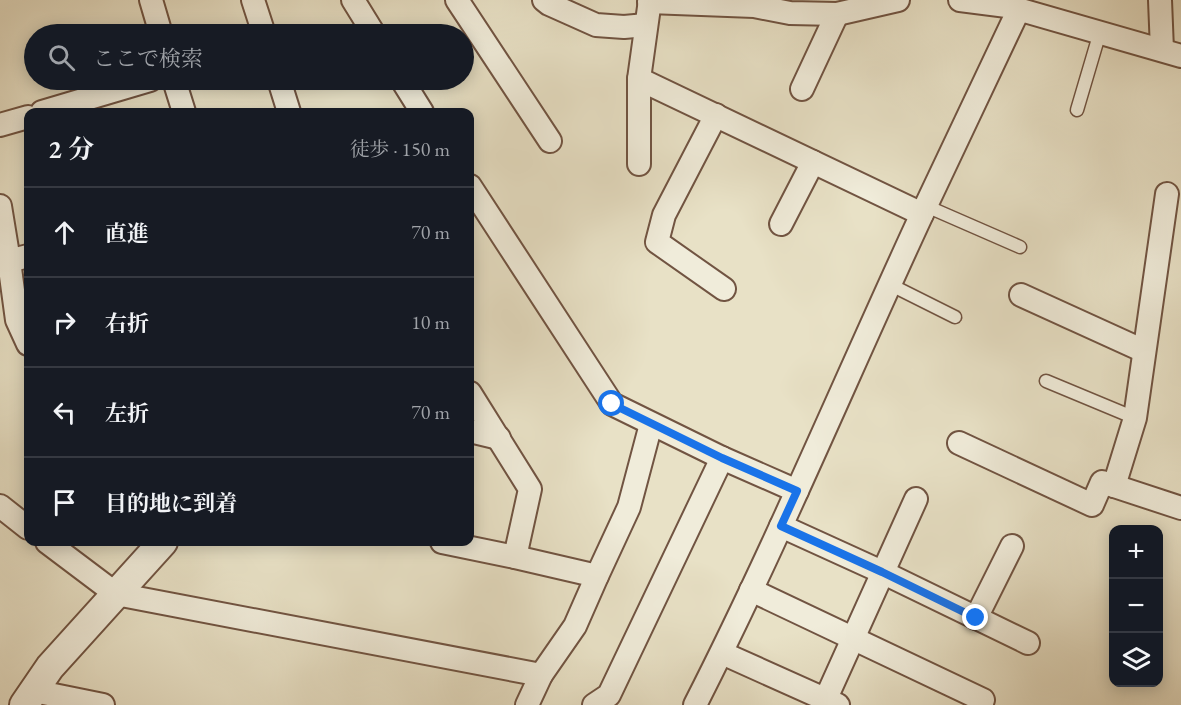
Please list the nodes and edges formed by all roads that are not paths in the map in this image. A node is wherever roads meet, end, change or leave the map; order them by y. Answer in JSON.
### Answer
{"nodes":[{"id":1,"x":151,"y":0,"type":"edge"},
{"id":2,"x":253,"y":0,"type":"edge"},
{"id":3,"x":353,"y":0,"type":"edge"},
{"id":4,"x":457,"y":0,"type":"edge"},
{"id":5,"x":544,"y":0,"type":"edge"},
{"id":6,"x":960,"y":0,"type":"edge"},
{"id":7,"x":1160,"y":0,"type":"edge"},
{"id":8,"x":650,"y":1,"type":"edge"},
{"id":9,"x":885,"y":1,"type":"edge"},
{"id":10,"x":755,"y":3,"type":"edge"},
{"id":11,"x":1012,"y":5,"type":"edge"},
{"id":12,"x":837,"y":14,"type":"junction"},
{"id":13,"x":158,"y":24,"type":"edge"},
{"id":14,"x":261,"y":24,"type":"edge"},
{"id":15,"x":368,"y":24,"type":"edge"},
{"id":16,"x":473,"y":24,"type":"edge"},
{"id":17,"x":646,"y":25,"type":"junction"},
{"id":18,"x":474,"y":26,"type":"edge"},
{"id":19,"x":1100,"y":32,"type":"junction"},
{"id":20,"x":1171,"y":53,"type":"edge"},
{"id":21,"x":639,"y":79,"type":"junction"},
{"id":22,"x":802,"y":89,"type":"dead end"},
{"id":23,"x":116,"y":90,"type":"edge"},
{"id":24,"x":177,"y":90,"type":"edge"},
{"id":25,"x":282,"y":90,"type":"edge"},
{"id":26,"x":408,"y":90,"type":"edge"},
{"id":27,"x":56,"y":108,"type":"edge"},
{"id":28,"x":183,"y":108,"type":"edge"},
{"id":29,"x":288,"y":108,"type":"edge"},
{"id":30,"x":420,"y":108,"type":"edge"},
{"id":31,"x":1077,"y":110,"type":"dead end"},
{"id":32,"x":716,"y":116,"type":"junction"},
{"id":33,"x":24,"y":118,"type":"edge"},
{"id":34,"x":0,"y":125,"type":"edge"},
{"id":35,"x":550,"y":141,"type":"dead end"},
{"id":36,"x":813,"y":162,"type":"junction"},
{"id":37,"x":639,"y":164,"type":"dead end"},
{"id":38,"x":474,"y":192,"type":"edge"},
{"id":39,"x":1167,"y":194,"type":"dead end"},
{"id":40,"x":0,"y":206,"type":"edge"},
{"id":41,"x":924,"y":210,"type":"junction"},
{"id":42,"x":781,"y":224,"type":"dead end"},
{"id":43,"x":1020,"y":247,"type":"dead end"},
{"id":44,"x":12,"y":261,"type":"edge"},
{"id":45,"x":891,"y":285,"type":"junction"},
{"id":46,"x":724,"y":290,"type":"dead end"},
{"id":47,"x":1021,"y":295,"type":"dead end"},
{"id":48,"x":955,"y":317,"type":"dead end"},
{"id":49,"x":24,"y":336,"type":"edge"},
{"id":50,"x":1144,"y":351,"type":"junction"},
{"id":51,"x":1046,"y":381,"type":"dead end"},
{"id":52,"x":474,"y":399,"type":"edge"},
{"id":53,"x":1135,"y":418,"type":"junction"},
{"id":54,"x":651,"y":424,"type":"junction"},
{"id":55,"x":474,"y":432,"type":"edge"},
{"id":56,"x":499,"y":438,"type":"junction"},
{"id":57,"x":959,"y":444,"type":"dead end"},
{"id":58,"x":722,"y":458,"type":"junction"},
{"id":59,"x":1114,"y":486,"type":"junction"},
{"id":60,"x":797,"y":491,"type":"junction"},
{"id":61,"x":916,"y":499,"type":"dead end"},
{"id":62,"x":0,"y":506,"type":"edge"},
{"id":63,"x":1181,"y":508,"type":"edge"},
{"id":64,"x":24,"y":525,"type":"edge"},
{"id":65,"x":781,"y":526,"type":"junction"},
{"id":66,"x":52,"y":546,"type":"edge"},
{"id":67,"x":159,"y":546,"type":"edge"},
{"id":68,"x":461,"y":546,"type":"edge"},
{"id":69,"x":1012,"y":546,"type":"dead end"},
{"id":70,"x":515,"y":557,"type":"junction"},
{"id":71,"x":882,"y":572,"type":"junction"},
{"id":72,"x":597,"y":576,"type":"junction"},
{"id":73,"x":752,"y":590,"type":"junction"},
{"id":74,"x":116,"y":594,"type":"junction"},
{"id":75,"x":976,"y":618,"type":"junction"},
{"id":76,"x":854,"y":638,"type":"junction"},
{"id":77,"x":1028,"y":643,"type":"dead end"},
{"id":78,"x":722,"y":653,"type":"junction"},
{"id":79,"x":541,"y":675,"type":"junction"},
{"id":80,"x":29,"y":698,"type":"edge"},
{"id":81,"x":983,"y":700,"type":"dead end"},
{"id":82,"x":829,"y":703,"type":"edge"},
{"id":83,"x":103,"y":705,"type":"edge"},
{"id":84,"x":527,"y":705,"type":"edge"},
{"id":85,"x":594,"y":705,"type":"edge"},
{"id":86,"x":695,"y":705,"type":"edge"}],
"edges":[{"from":1,"to":13,"type":"street"},
{"from":2,"to":14,"type":"street"},
{"from":3,"to":15,"type":"street"},
{"from":4,"to":16,"type":"street"},
{"from":5,"to":17,"type":"street"},
{"from":6,"to":11,"type":"street"},
{"from":7,"to":20,"type":"street"},
{"from":8,"to":10,"type":"street"},
{"from":8,"to":17,"type":"street"},
{"from":9,"to":12,"type":"street"},
{"from":10,"to":12,"type":"street"},
{"from":11,"to":19,"type":"street"},
{"from":11,"to":41,"type":"street"},
{"from":12,"to":22,"type":"street"},
{"from":17,"to":21,"type":"street"},
{"from":18,"to":35,"type":"street"},
{"from":19,"to":20,"type":"street"},
{"from":19,"to":31,"type":"lane"},
{"from":21,"to":32,"type":"street"},
{"from":21,"to":37,"type":"street"},
{"from":23,"to":27,"type":"street"},
{"from":24,"to":28,"type":"street"},
{"from":25,"to":29,"type":"street"},
{"from":26,"to":30,"type":"street"},
{"from":32,"to":36,"type":"street"},
{"from":32,"to":46,"type":"street"},
{"from":33,"to":34,"type":"street"},
{"from":36,"to":41,"type":"street"},
{"from":36,"to":42,"type":"street"},
{"from":38,"to":54,"type":"street"},
{"from":39,"to":50,"type":"street"},
{"from":40,"to":44,"type":"street"},
{"from":41,"to":43,"type":"lane"},
{"from":41,"to":45,"type":"street"},
{"from":44,"to":49,"type":"street"},
{"from":45,"to":48,"type":"lane"},
{"from":45,"to":60,"type":"street"},
{"from":47,"to":50,"type":"street"},
{"from":50,"to":53,"type":"street"},
{"from":51,"to":53,"type":"lane"},
{"from":52,"to":56,"type":"street"},
{"from":53,"to":59,"type":"street"},
{"from":54,"to":58,"type":"street"},
{"from":54,"to":72,"type":"street"},
{"from":55,"to":56,"type":"street"},
{"from":56,"to":70,"type":"street"},
{"from":57,"to":59,"type":"street"},
{"from":58,"to":60,"type":"street"},
{"from":58,"to":85,"type":"street"},
{"from":59,"to":63,"type":"street"},
{"from":60,"to":65,"type":"street"},
{"from":61,"to":71,"type":"street"},
{"from":62,"to":64,"type":"street"},
{"from":65,"to":71,"type":"street"},
{"from":65,"to":73,"type":"street"},
{"from":66,"to":74,"type":"street"},
{"from":67,"to":74,"type":"street"},
{"from":68,"to":70,"type":"street"},
{"from":69,"to":75,"type":"street"},
{"from":70,"to":72,"type":"street"},
{"from":71,"to":75,"type":"street"},
{"from":71,"to":76,"type":"street"},
{"from":72,"to":79,"type":"street"},
{"from":73,"to":76,"type":"street"},
{"from":73,"to":78,"type":"street"},
{"from":74,"to":79,"type":"street"},
{"from":74,"to":80,"type":"street"},
{"from":75,"to":77,"type":"street"},
{"from":76,"to":81,"type":"street"},
{"from":76,"to":82,"type":"street"},
{"from":78,"to":82,"type":"street"},
{"from":78,"to":86,"type":"street"},
{"from":79,"to":84,"type":"street"},
{"from":80,"to":83,"type":"street"}]}
